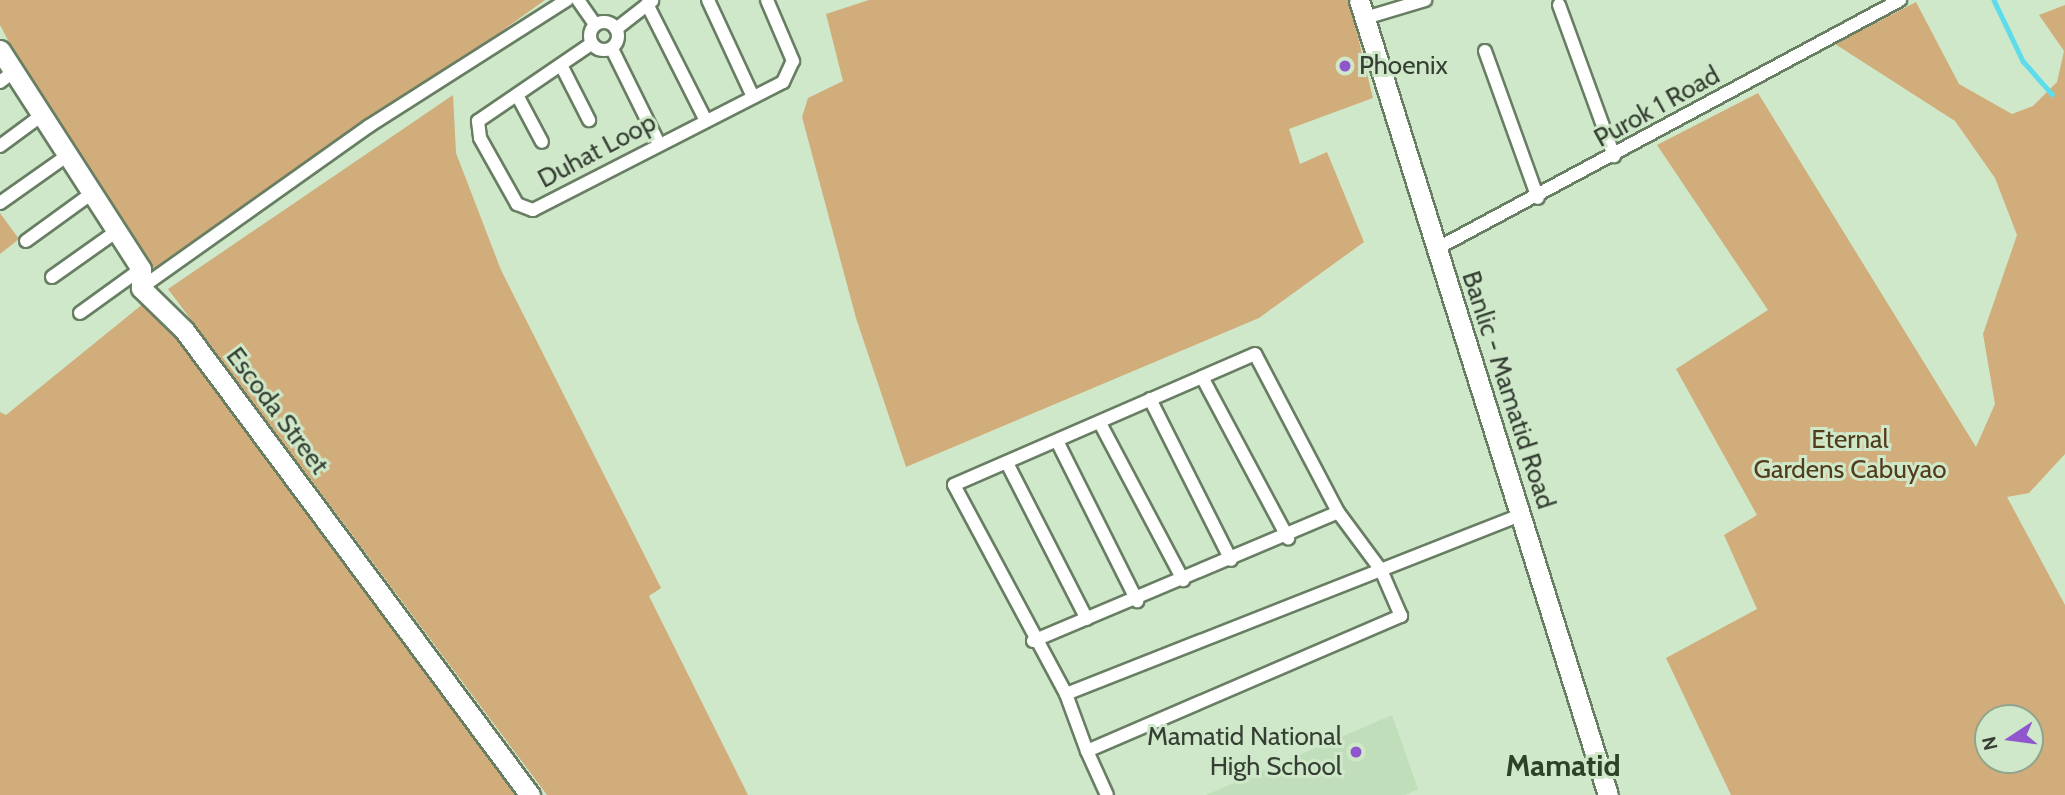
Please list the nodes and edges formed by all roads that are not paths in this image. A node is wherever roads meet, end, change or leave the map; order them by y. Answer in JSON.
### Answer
{"nodes":[{"id":1,"x":566,"y":0,"type":"edge"},
{"id":2,"x":578,"y":0,"type":"edge"},
{"id":3,"x":708,"y":0,"type":"edge"},
{"id":4,"x":767,"y":0,"type":"edge"},
{"id":5,"x":1425,"y":0,"type":"edge"},
{"id":6,"x":1900,"y":0,"type":"edge"},
{"id":7,"x":650,"y":2,"type":"edge"},
{"id":8,"x":1559,"y":5,"type":"dead end"},
{"id":9,"x":1362,"y":9,"type":"edge"},
{"id":10,"x":595,"y":24,"type":"junction"},
{"id":11,"x":616,"y":29,"type":"junction"},
{"id":12,"x":591,"y":44,"type":"junction"},
{"id":13,"x":612,"y":48,"type":"junction"},
{"id":14,"x":0,"y":50,"type":"edge"},
{"id":15,"x":1485,"y":51,"type":"dead end"},
{"id":16,"x":561,"y":65,"type":"junction"},
{"id":17,"x":7,"y":77,"type":"edge"},
{"id":18,"x":517,"y":95,"type":"junction"},
{"id":19,"x":753,"y":97,"type":"junction"},
{"id":20,"x":42,"y":116,"type":"junction"},
{"id":21,"x":589,"y":120,"type":"dead end"},
{"id":22,"x":706,"y":121,"type":"junction"},
{"id":23,"x":542,"y":142,"type":"dead end"},
{"id":24,"x":659,"y":144,"type":"junction"},
{"id":25,"x":0,"y":146,"type":"edge"},
{"id":26,"x":68,"y":155,"type":"junction"},
{"id":27,"x":1614,"y":156,"type":"junction"},
{"id":28,"x":92,"y":193,"type":"junction"},
{"id":29,"x":1538,"y":198,"type":"junction"},
{"id":30,"x":0,"y":203,"type":"edge"},
{"id":31,"x":117,"y":231,"type":"junction"},
{"id":32,"x":26,"y":242,"type":"dead end"},
{"id":33,"x":1434,"y":250,"type":"junction"},
{"id":34,"x":52,"y":277,"type":"dead end"},
{"id":35,"x":141,"y":278,"type":"junction"},
{"id":36,"x":80,"y":313,"type":"dead end"},
{"id":37,"x":1202,"y":377,"type":"junction"},
{"id":38,"x":1150,"y":399,"type":"junction"},
{"id":39,"x":1100,"y":423,"type":"junction"},
{"id":40,"x":1059,"y":443,"type":"junction"},
{"id":41,"x":1007,"y":463,"type":"junction"},
{"id":42,"x":1338,"y":512,"type":"junction"},
{"id":43,"x":1521,"y":515,"type":"junction"},
{"id":44,"x":1288,"y":538,"type":"junction"},
{"id":45,"x":1231,"y":560,"type":"junction"},
{"id":46,"x":1381,"y":570,"type":"junction"},
{"id":47,"x":1183,"y":580,"type":"junction"},
{"id":48,"x":1137,"y":601,"type":"junction"},
{"id":49,"x":1087,"y":619,"type":"junction"},
{"id":50,"x":1033,"y":641,"type":"junction"},
{"id":51,"x":1066,"y":694,"type":"junction"},
{"id":52,"x":1087,"y":751,"type":"junction"},
{"id":53,"x":530,"y":795,"type":"edge"},
{"id":54,"x":1107,"y":795,"type":"edge"},
{"id":55,"x":1608,"y":795,"type":"edge"}],
"edges":[{"from":1,"to":35,"type":"street"},
{"from":2,"to":10,"type":"street"},
{"from":3,"to":19,"type":"street"},
{"from":4,"to":19,"type":"street","name":"Duhat Loop"},
{"from":5,"to":9,"type":"street"},
{"from":6,"to":27,"type":"street","name":"Purok 1 Road"},
{"from":7,"to":11,"type":"street"},
{"from":7,"to":22,"type":"street"},
{"from":8,"to":27,"type":"street"},
{"from":9,"to":33,"type":"street","name":"Banlic - Mamatid Road"},
{"from":10,"to":11,"type":"street"},
{"from":10,"to":12,"type":"street"},
{"from":11,"to":13,"type":"street"},
{"from":12,"to":13,"type":"street"},
{"from":12,"to":16,"type":"street","name":"Duhat Loop"},
{"from":13,"to":24,"type":"street"},
{"from":14,"to":17,"type":"street","name":"Escoda Street"},
{"from":15,"to":29,"type":"street"},
{"from":16,"to":18,"type":"street","name":"Duhat Loop"},
{"from":16,"to":21,"type":"street"},
{"from":17,"to":20,"type":"street","name":"Escoda Street"},
{"from":18,"to":23,"type":"street"},
{"from":18,"to":24,"type":"street","name":"Duhat Loop"},
{"from":19,"to":22,"type":"street","name":"Duhat Loop"},
{"from":20,"to":25,"type":"street"},
{"from":20,"to":26,"type":"street","name":"Escoda Street"},
{"from":22,"to":24,"type":"street","name":"Duhat Loop"},
{"from":26,"to":28,"type":"street","name":"Escoda Street"},
{"from":26,"to":30,"type":"street"},
{"from":27,"to":29,"type":"street","name":"Purok 1 Road"},
{"from":28,"to":31,"type":"street","name":"Escoda Street"},
{"from":28,"to":32,"type":"street"},
{"from":29,"to":33,"type":"street","name":"Purok 1 Road"},
{"from":31,"to":34,"type":"street"},
{"from":31,"to":35,"type":"street","name":"Escoda Street"},
{"from":33,"to":43,"type":"street","name":"Banlic - Mamatid Road"},
{"from":35,"to":36,"type":"street"},
{"from":35,"to":53,"type":"street","name":"Escoda Street"},
{"from":37,"to":38,"type":"street"},
{"from":37,"to":42,"type":"street"},
{"from":37,"to":44,"type":"street"},
{"from":38,"to":39,"type":"street"},
{"from":38,"to":45,"type":"street"},
{"from":39,"to":40,"type":"street"},
{"from":39,"to":47,"type":"street"},
{"from":40,"to":41,"type":"street"},
{"from":40,"to":48,"type":"street"},
{"from":41,"to":49,"type":"street"},
{"from":41,"to":50,"type":"street"},
{"from":42,"to":44,"type":"street"},
{"from":42,"to":46,"type":"street"},
{"from":43,"to":46,"type":"street"},
{"from":43,"to":55,"type":"street","name":"Banlic - Mamatid Road"},
{"from":44,"to":45,"type":"street"},
{"from":45,"to":47,"type":"street"},
{"from":46,"to":51,"type":"street"},
{"from":46,"to":52,"type":"street"},
{"from":47,"to":48,"type":"street"},
{"from":48,"to":49,"type":"street"},
{"from":49,"to":50,"type":"street"},
{"from":50,"to":51,"type":"street"},
{"from":51,"to":52,"type":"street"},
{"from":52,"to":54,"type":"street"}]}
